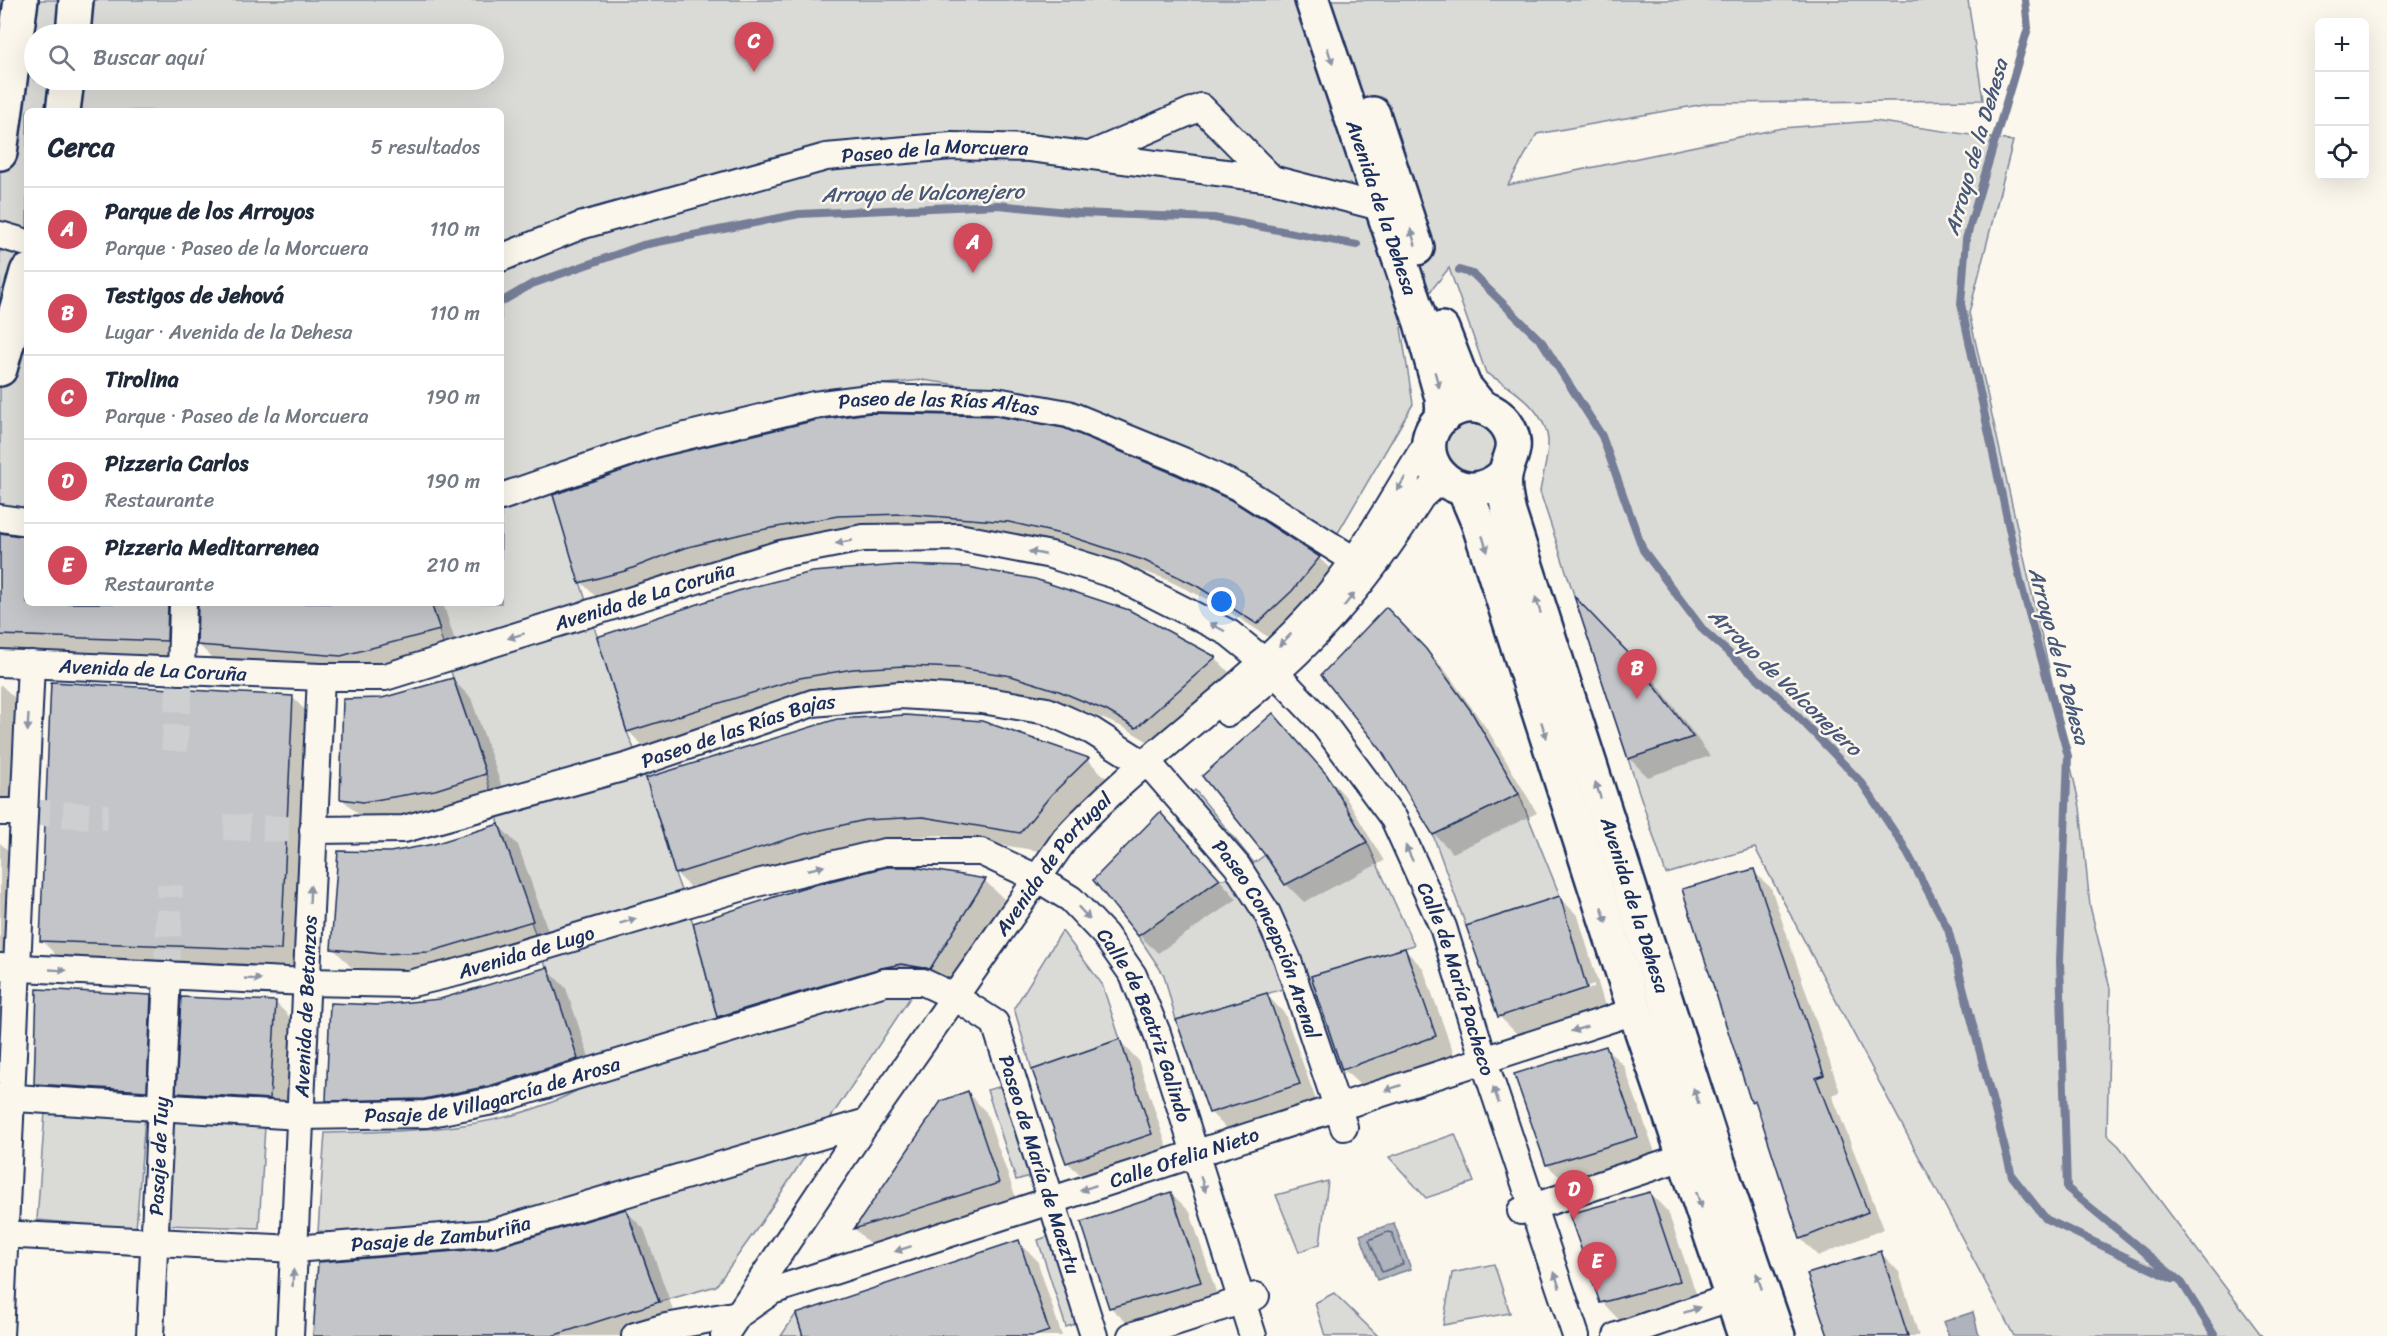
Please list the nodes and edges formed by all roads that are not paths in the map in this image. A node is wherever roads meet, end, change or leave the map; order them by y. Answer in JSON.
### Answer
{"nodes":[{"id":1,"x":21,"y":0,"type":"edge"},
{"id":2,"x":76,"y":0,"type":"edge"},
{"id":3,"x":1312,"y":0,"type":"edge"},
{"id":4,"x":1335,"y":0,"type":"edge"},
{"id":5,"x":74,"y":24,"type":"edge"},
{"id":6,"x":66,"y":90,"type":"edge"},
{"id":7,"x":63,"y":108,"type":"edge"},
{"id":8,"x":0,"y":153,"type":"edge"},
{"id":9,"x":1089,"y":155,"type":"junction"},
{"id":10,"x":1272,"y":179,"type":"junction"},
{"id":11,"x":1380,"y":207,"type":"junction"},
{"id":12,"x":0,"y":235,"type":"edge"},
{"id":13,"x":24,"y":242,"type":"edge"},
{"id":14,"x":504,"y":257,"type":"edge"},
{"id":15,"x":24,"y":283,"type":"edge"},
{"id":16,"x":0,"y":369,"type":"edge"},
{"id":17,"x":1480,"y":407,"type":"junction"},
{"id":18,"x":1437,"y":426,"type":"junction"},
{"id":19,"x":1505,"y":474,"type":"junction"},
{"id":20,"x":1455,"y":485,"type":"junction"},
{"id":21,"x":504,"y":496,"type":"edge"},
{"id":22,"x":0,"y":518,"type":"edge"},
{"id":23,"x":24,"y":522,"type":"edge"},
{"id":24,"x":1354,"y":560,"type":"junction"},
{"id":25,"x":183,"y":606,"type":"edge"},
{"id":26,"x":0,"y":663,"type":"edge"},
{"id":27,"x":31,"y":664,"type":"junction"},
{"id":28,"x":1271,"y":668,"type":"junction"},
{"id":29,"x":181,"y":671,"type":"junction"},
{"id":30,"x":321,"y":677,"type":"junction"},
{"id":31,"x":1150,"y":766,"type":"junction"},
{"id":32,"x":12,"y":812,"type":"edge"},
{"id":33,"x":313,"y":830,"type":"junction"},
{"id":34,"x":1044,"y":882,"type":"junction"},
{"id":35,"x":8,"y":968,"type":"edge"},
{"id":36,"x":167,"y":975,"type":"junction"},
{"id":37,"x":306,"y":982,"type":"junction"},
{"id":38,"x":962,"y":1001,"type":"junction"},
{"id":39,"x":1635,"y":1011,"type":"junction"},
{"id":40,"x":1483,"y":1058,"type":"junction"},
{"id":41,"x":6,"y":1097,"type":"edge"},
{"id":42,"x":161,"y":1107,"type":"junction"},
{"id":43,"x":300,"y":1116,"type":"junction"},
{"id":44,"x":1341,"y":1117,"type":"junction"},
{"id":45,"x":867,"y":1122,"type":"junction"},
{"id":46,"x":1699,"y":1152,"type":"junction"},
{"id":47,"x":1193,"y":1153,"type":"junction"},
{"id":48,"x":1051,"y":1201,"type":"junction"},
{"id":49,"x":1527,"y":1209,"type":"junction"},
{"id":50,"x":3,"y":1234,"type":"edge"},
{"id":51,"x":155,"y":1242,"type":"junction"},
{"id":52,"x":294,"y":1249,"type":"junction"},
{"id":53,"x":772,"y":1291,"type":"junction"},
{"id":54,"x":1732,"y":1297,"type":"junction"},
{"id":55,"x":1249,"y":1298,"type":"junction"},
{"id":56,"x":738,"y":1331,"type":"edge"},
{"id":57,"x":0,"y":1336,"type":"edge"},
{"id":58,"x":150,"y":1336,"type":"edge"},
{"id":59,"x":290,"y":1336,"type":"edge"},
{"id":60,"x":635,"y":1336,"type":"edge"},
{"id":61,"x":1094,"y":1336,"type":"edge"},
{"id":62,"x":1131,"y":1336,"type":"edge"},
{"id":63,"x":1253,"y":1336,"type":"edge"},
{"id":64,"x":1576,"y":1336,"type":"edge"},
{"id":65,"x":1617,"y":1336,"type":"edge"},
{"id":66,"x":1745,"y":1336,"type":"edge"},
{"id":67,"x":1778,"y":1336,"type":"edge"}],
"edges":[{"from":1,"to":8,"type":"main road"},
{"from":2,"to":5,"type":"main road"},
{"from":3,"to":11,"type":"main road","name":"Avenida de la Dehesa","one_way":true},
{"from":17,"to":4,"type":"main road","name":"Avenida de la Dehesa","one_way":true},
{"from":6,"to":7,"type":"main road"},
{"from":9,"to":10,"type":"street","name":"Paseo de la Morcuera"},
{"from":9,"to":10,"type":"street"},
{"from":9,"to":14,"type":"street","name":"Paseo de la Morcuera"},
{"from":10,"to":11,"type":"street","name":"Paseo de la Morcuera"},
{"from":11,"to":18,"type":"main road","name":"Avenida de la Dehesa","one_way":true},
{"from":12,"to":13,"type":"street"},
{"from":15,"to":16,"type":"main road"},
{"from":17,"to":18,"type":"main road"},
{"from":17,"to":19,"type":"main road","name":"Avenida de la Dehesa"},
{"from":18,"to":20,"type":"main road","name":"Avenida de la Dehesa"},
{"from":18,"to":24,"type":"street","name":"Avenida de Portugal","one_way":true},
{"from":19,"to":20,"type":"main road"},
{"from":46,"to":19,"type":"main road","name":"Avenida de la Dehesa","one_way":true},
{"from":28,"to":20,"type":"street","name":"Avenida de Portugal","one_way":true},
{"from":20,"to":39,"type":"main road","name":"Avenida de la Dehesa","one_way":true},
{"from":21,"to":24,"type":"street","name":"Paseo de las Rías Altas"},
{"from":22,"to":23,"type":"street"},
{"from":24,"to":28,"type":"street","name":"Avenida de Portugal","one_way":true},
{"from":25,"to":29,"type":"street"},
{"from":26,"to":27,"type":"street","name":"Avenida de La Coruña"},
{"from":27,"to":29,"type":"street","name":"Avenida de La Coruña"},
{"from":27,"to":32,"type":"street","one_way":true},
{"from":28,"to":30,"type":"street","name":"Avenida de La Coruña","one_way":true},
{"from":28,"to":31,"type":"street","name":"Avenida de Portugal"},
{"from":40,"to":28,"type":"street","name":"Calle de María Pacheco","one_way":true},
{"from":29,"to":30,"type":"street","name":"Avenida de La Coruña"},
{"from":30,"to":33,"type":"street","name":"Avenida de Betanzos"},
{"from":31,"to":33,"type":"street","name":"Paseo de las Rías Bajas"},
{"from":31,"to":34,"type":"street","name":"Avenida de Portugal"},
{"from":31,"to":44,"type":"street","name":"Paseo Concepción Arenal"},
{"from":32,"to":35,"type":"street"},
{"from":37,"to":33,"type":"street","name":"Avenida de Betanzos","one_way":true},
{"from":37,"to":34,"type":"street","name":"Avenida de Lugo","one_way":true},
{"from":34,"to":38,"type":"street","name":"Avenida de Portugal"},
{"from":34,"to":47,"type":"street","name":"Calle de Beatriz Galindo","one_way":true},
{"from":35,"to":36,"type":"street","name":"Avenida de Lugo","one_way":true},
{"from":35,"to":41,"type":"street"},
{"from":36,"to":37,"type":"street","name":"Avenida de Lugo","one_way":true},
{"from":36,"to":42,"type":"street","name":"Pasaje de Tuy"},
{"from":37,"to":43,"type":"street","name":"Avenida de Betanzos"},
{"from":38,"to":43,"type":"street","name":"Pasaje de Villagarcía de Arosa"},
{"from":38,"to":45,"type":"street","name":"Avenida de Portugal"},
{"from":38,"to":48,"type":"street","name":"Paseo de María de Maeztu"},
{"from":38,"to":53,"type":"street","name":"Avenida de Portugal"},
{"from":39,"to":40,"type":"street","name":"Calle Ofelia Nieto","one_way":true},
{"from":39,"to":46,"type":"main road","name":"Avenida de la Dehesa"},
{"from":40,"to":44,"type":"street","name":"Calle Ofelia Nieto","one_way":true},
{"from":49,"to":40,"type":"street","name":"Calle de María Pacheco","one_way":true},
{"from":41,"to":42,"type":"street","name":"Pasaje de Villagarcía de Arosa"},
{"from":41,"to":50,"type":"street"},
{"from":42,"to":43,"type":"street","name":"Pasaje de Villagarcía de Arosa"},
{"from":42,"to":51,"type":"street","name":"Pasaje de Tuy"},
{"from":43,"to":52,"type":"street","name":"Avenida de Betanzos"},
{"from":44,"to":47,"type":"street","name":"Calle Ofelia Nieto"},
{"from":45,"to":52,"type":"street","name":"Pasaje de Zamburiña"},
{"from":45,"to":56,"type":"street","name":"Avenida de Portugal"},
{"from":46,"to":49,"type":"street"},
{"from":46,"to":54,"type":"main road","name":"Avenida de la Dehesa","one_way":true},
{"from":67,"to":46,"type":"main road","name":"Avenida de la Dehesa","one_way":true},
{"from":47,"to":48,"type":"street","name":"Calle Ofelia Nieto","one_way":true},
{"from":47,"to":55,"type":"street","name":"Calle de Beatriz Galindo","one_way":true},
{"from":48,"to":53,"type":"street","name":"Calle Ofelia Nieto","one_way":true},
{"from":48,"to":61,"type":"street","name":"Paseo de María de Maeztu"},
{"from":64,"to":49,"type":"street","name":"Calle de María Pacheco","one_way":true},
{"from":50,"to":51,"type":"street","name":"Pasaje de Zamburiña"},
{"from":50,"to":57,"type":"street"},
{"from":51,"to":52,"type":"street","name":"Pasaje de Zamburiña"},
{"from":51,"to":58,"type":"street","name":"Pasaje de Tuy"},
{"from":59,"to":52,"type":"street","name":"Avenida de Betanzos","one_way":true},
{"from":53,"to":56,"type":"street","name":"Calle Ofelia Nieto"},
{"from":65,"to":54,"type":"street","one_way":true},
{"from":54,"to":66,"type":"main road","name":"Avenida de la Dehesa"},
{"from":55,"to":62,"type":"street"},
{"from":55,"to":63,"type":"street","name":"Calle de Beatriz Galindo"},
{"from":56,"to":60,"type":"street"}]}
